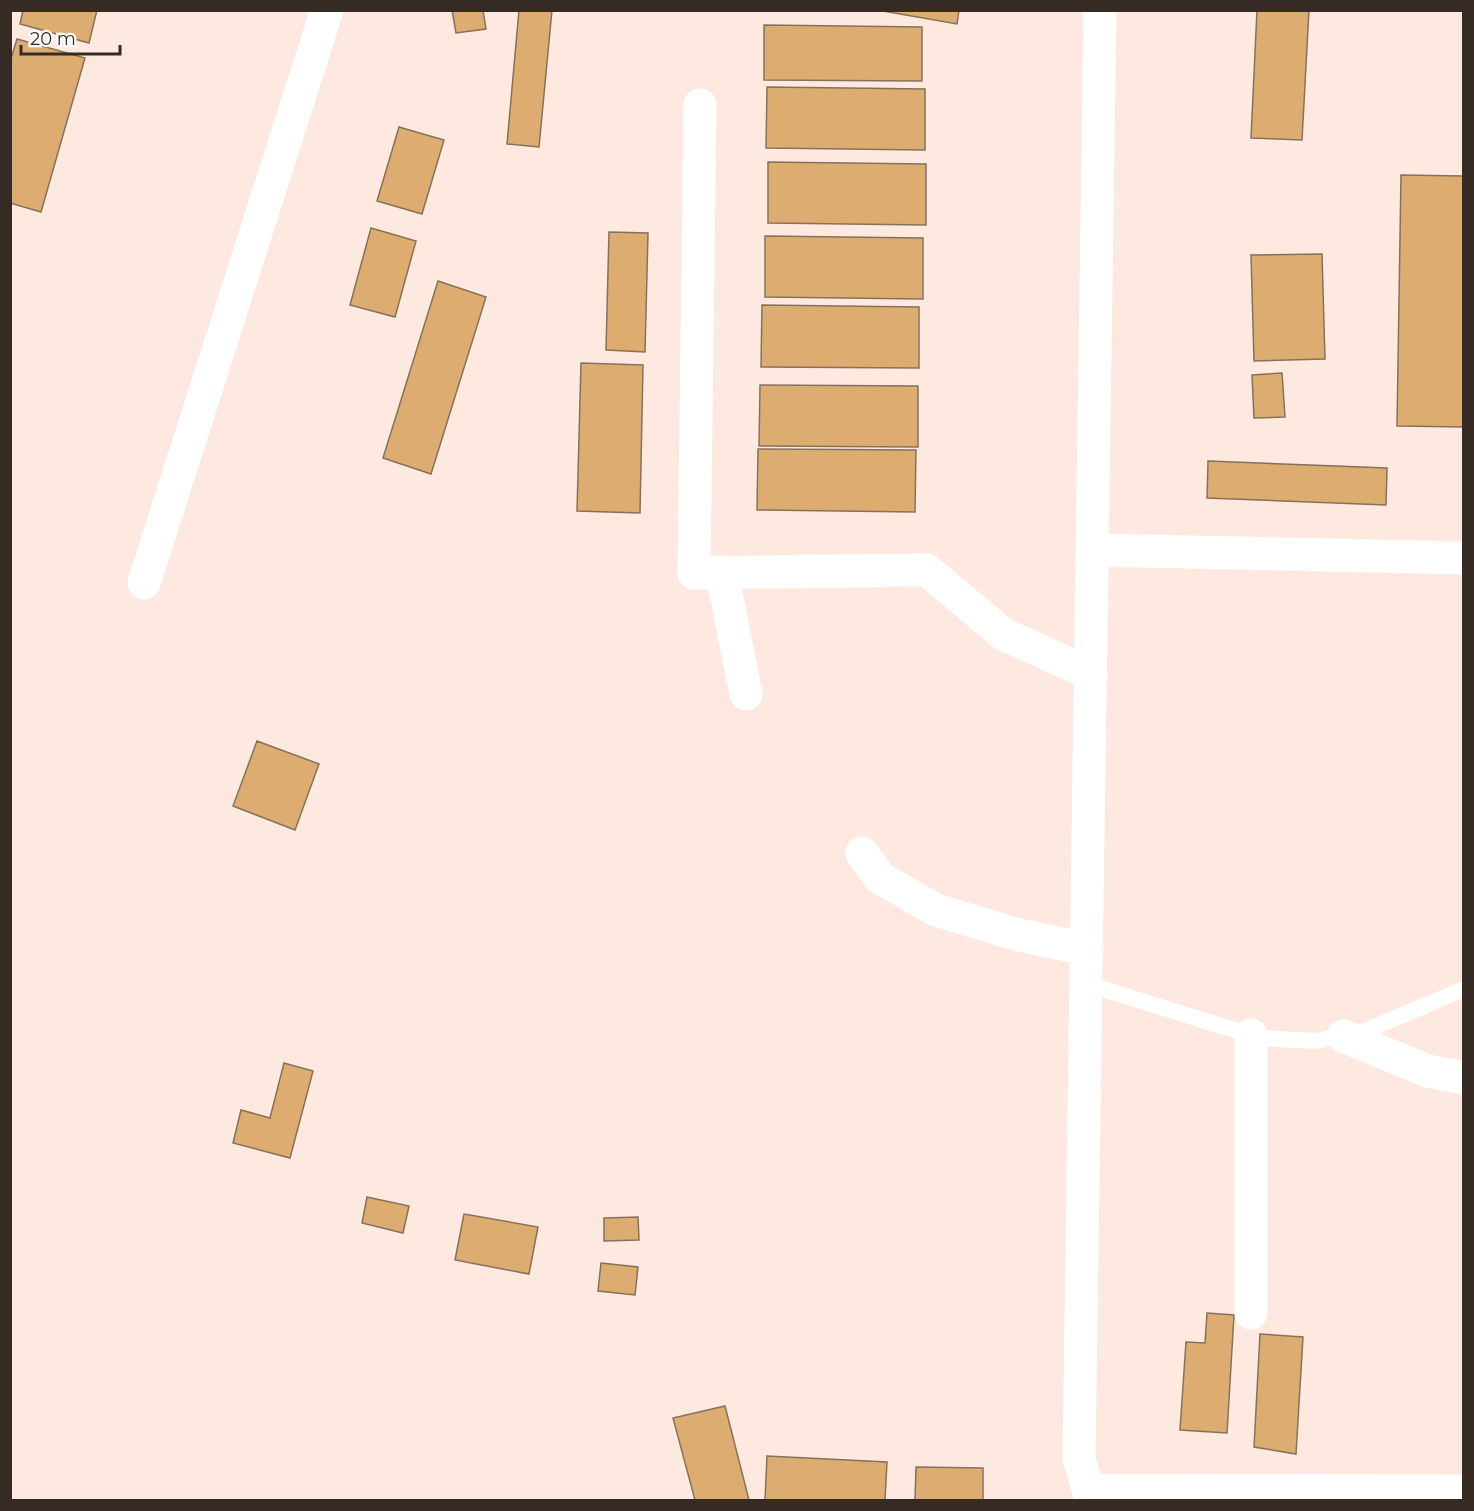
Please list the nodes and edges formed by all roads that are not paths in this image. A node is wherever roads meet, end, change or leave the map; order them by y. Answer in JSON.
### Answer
{"nodes":[{"id":1,"x":327,"y":10,"type":"edge"},
{"id":2,"x":1100,"y":10,"type":"edge"},
{"id":3,"x":700,"y":105,"type":"dead end"},
{"id":4,"x":1093,"y":550,"type":"junction"},
{"id":5,"x":1464,"y":558,"type":"edge"},
{"id":6,"x":722,"y":573,"type":"junction"},
{"id":7,"x":144,"y":583,"type":"dead end"},
{"id":8,"x":1091,"y":674,"type":"junction"},
{"id":9,"x":746,"y":694,"type":"dead end"},
{"id":10,"x":862,"y":853,"type":"dead end"},
{"id":11,"x":1087,"y":949,"type":"junction"},
{"id":12,"x":1087,"y":984,"type":"junction"},
{"id":13,"x":1464,"y":989,"type":"edge"},
{"id":14,"x":1251,"y":1035,"type":"junction"},
{"id":15,"x":1343,"y":1036,"type":"junction"},
{"id":16,"x":1464,"y":1078,"type":"edge"},
{"id":17,"x":1251,"y":1313,"type":"dead end"},
{"id":18,"x":1464,"y":1491,"type":"edge"},
{"id":19,"x":1090,"y":1495,"type":"edge"}],
"edges":[{"from":1,"to":7,"type":"street"},
{"from":2,"to":4,"type":"street"},
{"from":3,"to":6,"type":"street"},
{"from":4,"to":5,"type":"street"},
{"from":4,"to":8,"type":"street"},
{"from":6,"to":8,"type":"street"},
{"from":6,"to":9,"type":"street"},
{"from":8,"to":11,"type":"street"},
{"from":10,"to":11,"type":"street"},
{"from":11,"to":12,"type":"street"},
{"from":12,"to":14,"type":"lane"},
{"from":12,"to":19,"type":"street"},
{"from":13,"to":15,"type":"lane"},
{"from":14,"to":15,"type":"lane"},
{"from":14,"to":17,"type":"street"},
{"from":15,"to":16,"type":"street"},
{"from":18,"to":19,"type":"street"}]}
